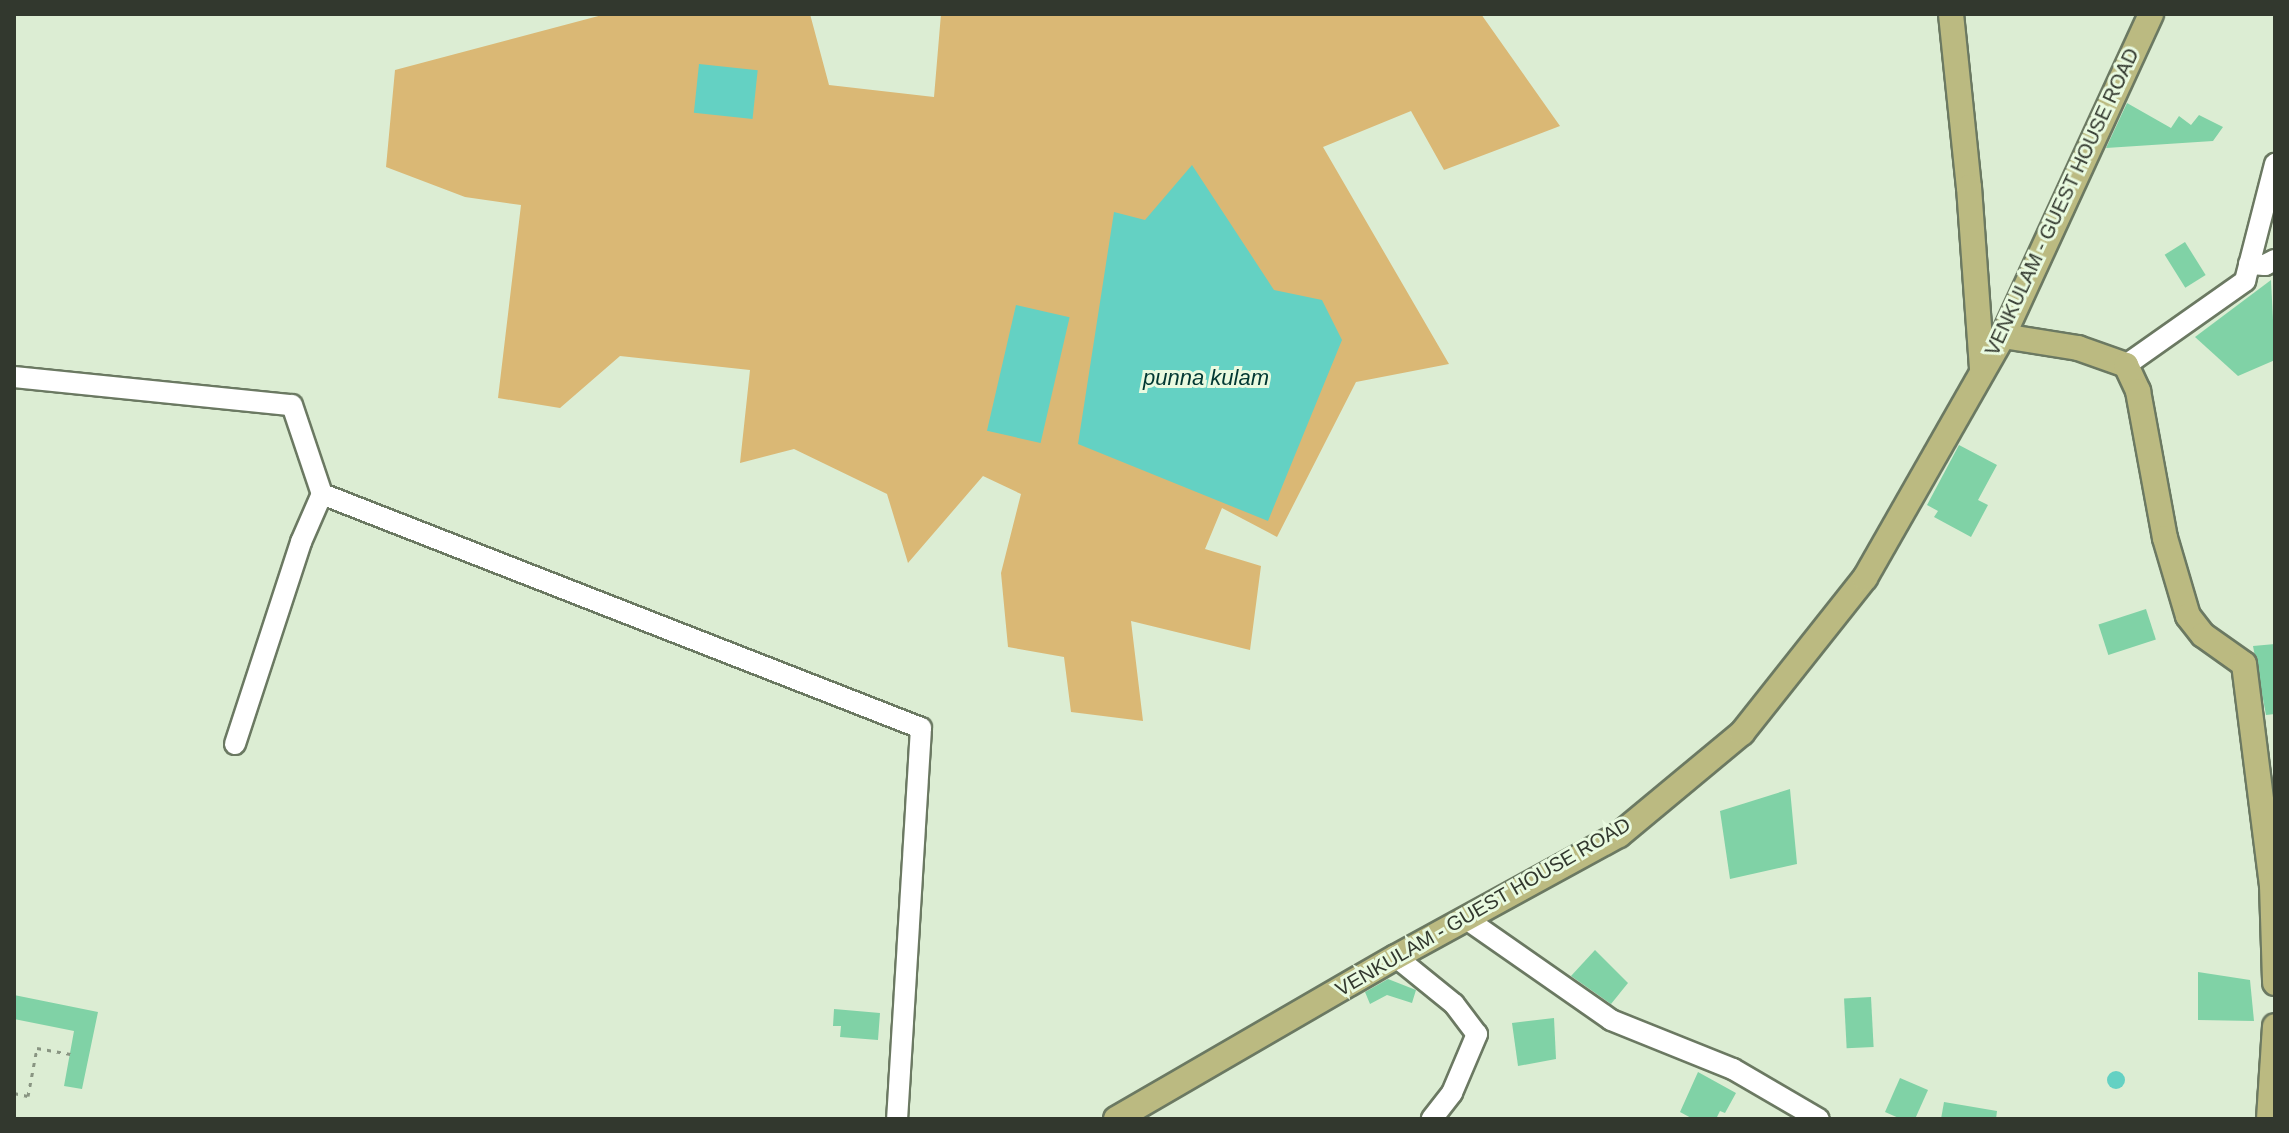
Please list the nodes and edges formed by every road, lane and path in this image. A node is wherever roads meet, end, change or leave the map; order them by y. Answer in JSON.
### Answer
{"nodes":[{"id":1,"x":1951,"y":14,"type":"edge"},
{"id":2,"x":2151,"y":14,"type":"edge"},
{"id":3,"x":2275,"y":164,"type":"edge"},
{"id":4,"x":2275,"y":260,"type":"edge"},
{"id":5,"x":2249,"y":264,"type":"junction"},
{"id":6,"x":2003,"y":336,"type":"junction"},
{"id":7,"x":2126,"y":365,"type":"junction"},
{"id":8,"x":1982,"y":369,"type":"junction"},
{"id":9,"x":14,"y":377,"type":"edge"},
{"id":10,"x":322,"y":494,"type":"junction"},
{"id":11,"x":235,"y":744,"type":"dead end"},
{"id":12,"x":2274,"y":884,"type":"edge"},
{"id":13,"x":1465,"y":918,"type":"junction"},
{"id":14,"x":1396,"y":957,"type":"junction"},
{"id":15,"x":2275,"y":983,"type":"edge"},
{"id":16,"x":2275,"y":1026,"type":"edge"},
{"id":17,"x":70,"y":1054,"type":"dead end"},
{"id":18,"x":14,"y":1093,"type":"edge"},
{"id":19,"x":897,"y":1119,"type":"edge"},
{"id":20,"x":1116,"y":1119,"type":"edge"},
{"id":21,"x":1432,"y":1119,"type":"edge"},
{"id":22,"x":1819,"y":1119,"type":"edge"},
{"id":23,"x":2269,"y":1119,"type":"edge"}],
"edges":[{"from":1,"to":8,"type":"main road"},
{"from":2,"to":6,"type":"main road","name":"VENKULAM - GUEST HOUSE ROAD"},
{"from":3,"to":5,"type":"street"},
{"from":4,"to":5,"type":"street"},
{"from":5,"to":7,"type":"street"},
{"from":6,"to":7,"type":"main road"},
{"from":6,"to":8,"type":"main road","name":"VENKULAM - GUEST HOUSE ROAD"},
{"from":7,"to":12,"type":"main road"},
{"from":8,"to":13,"type":"main road","name":"VENKULAM - GUEST HOUSE ROAD"},
{"from":9,"to":10,"type":"street"},
{"from":10,"to":11,"type":"street"},
{"from":10,"to":19,"type":"street"},
{"from":12,"to":15,"type":"main road"},
{"from":13,"to":14,"type":"main road","name":"VENKULAM - GUEST HOUSE ROAD"},
{"from":13,"to":22,"type":"street"},
{"from":14,"to":20,"type":"main road","name":"VENKULAM - GUEST HOUSE ROAD"},
{"from":14,"to":21,"type":"street"},
{"from":16,"to":23,"type":"main road"},
{"from":17,"to":18,"type":"path"}]}
